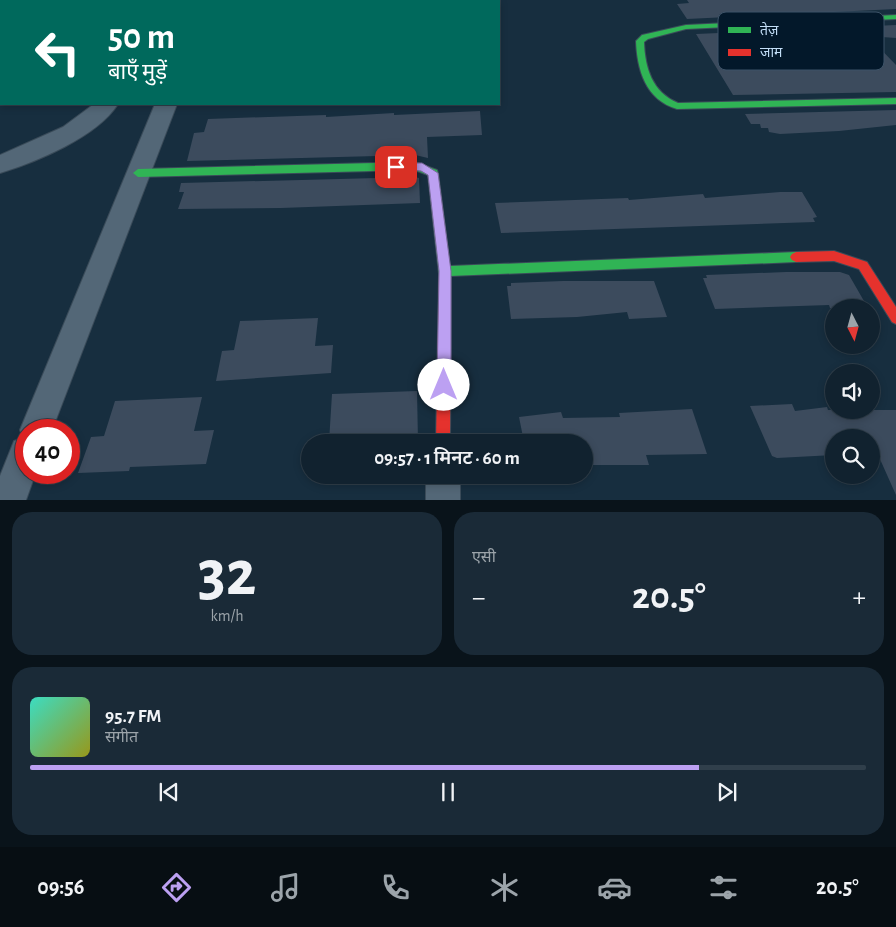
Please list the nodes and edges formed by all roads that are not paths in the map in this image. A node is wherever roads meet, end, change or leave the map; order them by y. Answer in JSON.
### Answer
{"nodes":[{"id":1,"x":718,"y":25,"type":"edge"},
{"id":2,"x":896,"y":101,"type":"edge"},
{"id":3,"x":106,"y":105,"type":"edge"},
{"id":4,"x":166,"y":105,"type":"edge"},
{"id":5,"x":0,"y":164,"type":"edge"},
{"id":6,"x":138,"y":173,"type":"junction"},
{"id":7,"x":445,"y":271,"type":"junction"},
{"id":8,"x":896,"y":318,"type":"edge"},
{"id":9,"x":40,"y":419,"type":"edge"},
{"id":10,"x":443,"y":434,"type":"edge"},
{"id":11,"x":15,"y":482,"type":"edge"},
{"id":12,"x":443,"y":484,"type":"edge"},
{"id":13,"x":8,"y":500,"type":"edge"},
{"id":14,"x":443,"y":500,"type":"edge"}],
"edges":[{"from":1,"to":2,"type":"street"},
{"from":3,"to":5,"type":"street"},
{"from":4,"to":6,"type":"street"},
{"from":6,"to":7,"type":"street"},
{"from":6,"to":9,"type":"street"},
{"from":7,"to":8,"type":"street"},
{"from":7,"to":10,"type":"street"},
{"from":11,"to":13,"type":"street"},
{"from":12,"to":14,"type":"street"}]}
